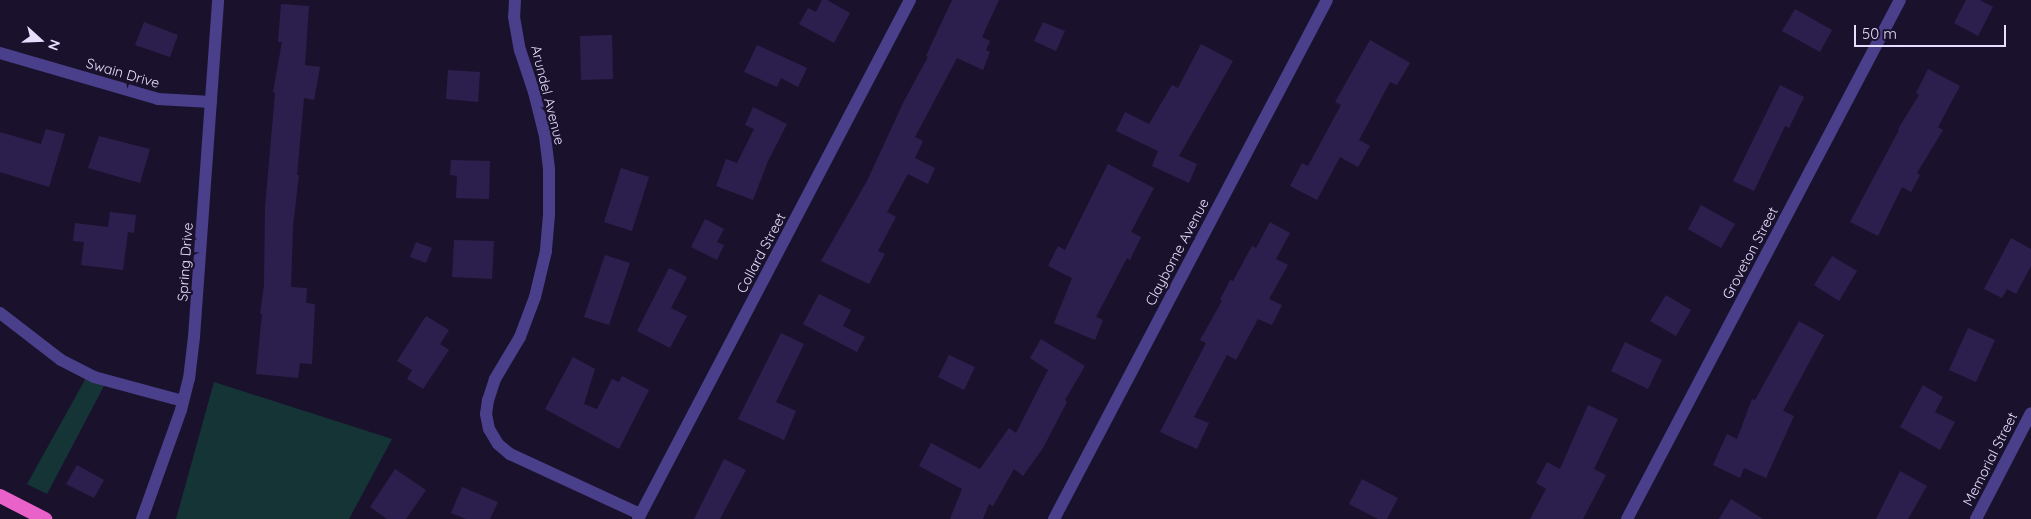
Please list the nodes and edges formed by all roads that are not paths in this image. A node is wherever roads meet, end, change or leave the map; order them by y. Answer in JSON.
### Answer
{"nodes":[{"id":1,"x":218,"y":0,"type":"edge"},
{"id":2,"x":515,"y":0,"type":"edge"},
{"id":3,"x":910,"y":0,"type":"edge"},
{"id":4,"x":1327,"y":0,"type":"edge"},
{"id":5,"x":1900,"y":0,"type":"edge"},
{"id":6,"x":0,"y":53,"type":"edge"},
{"id":7,"x":212,"y":102,"type":"junction"},
{"id":8,"x":0,"y":313,"type":"edge"},
{"id":9,"x":183,"y":401,"type":"junction"},
{"id":10,"x":2031,"y":413,"type":"edge"},
{"id":11,"x":0,"y":496,"type":"edge"},
{"id":12,"x":639,"y":516,"type":"edge"},
{"id":13,"x":45,"y":519,"type":"edge"},
{"id":14,"x":142,"y":519,"type":"edge"},
{"id":15,"x":1054,"y":519,"type":"edge"},
{"id":16,"x":1627,"y":519,"type":"edge"},
{"id":17,"x":1976,"y":519,"type":"edge"}],
"edges":[{"from":1,"to":7,"type":"street","name":"Spring Drive"},
{"from":2,"to":12,"type":"street","name":"Arundel Avenue"},
{"from":3,"to":12,"type":"street","name":"Collard Street"},
{"from":4,"to":15,"type":"street","name":"Clayborne Avenue"},
{"from":5,"to":16,"type":"street","name":"Groveton Street"},
{"from":6,"to":7,"type":"street","name":"Swain Drive"},
{"from":7,"to":9,"type":"street","name":"Spring Drive"},
{"from":8,"to":9,"type":"street"},
{"from":9,"to":14,"type":"street","name":"Spring Drive"},
{"from":10,"to":17,"type":"street","name":"Memorial Street"},
{"from":11,"to":13,"type":"highway"}]}
